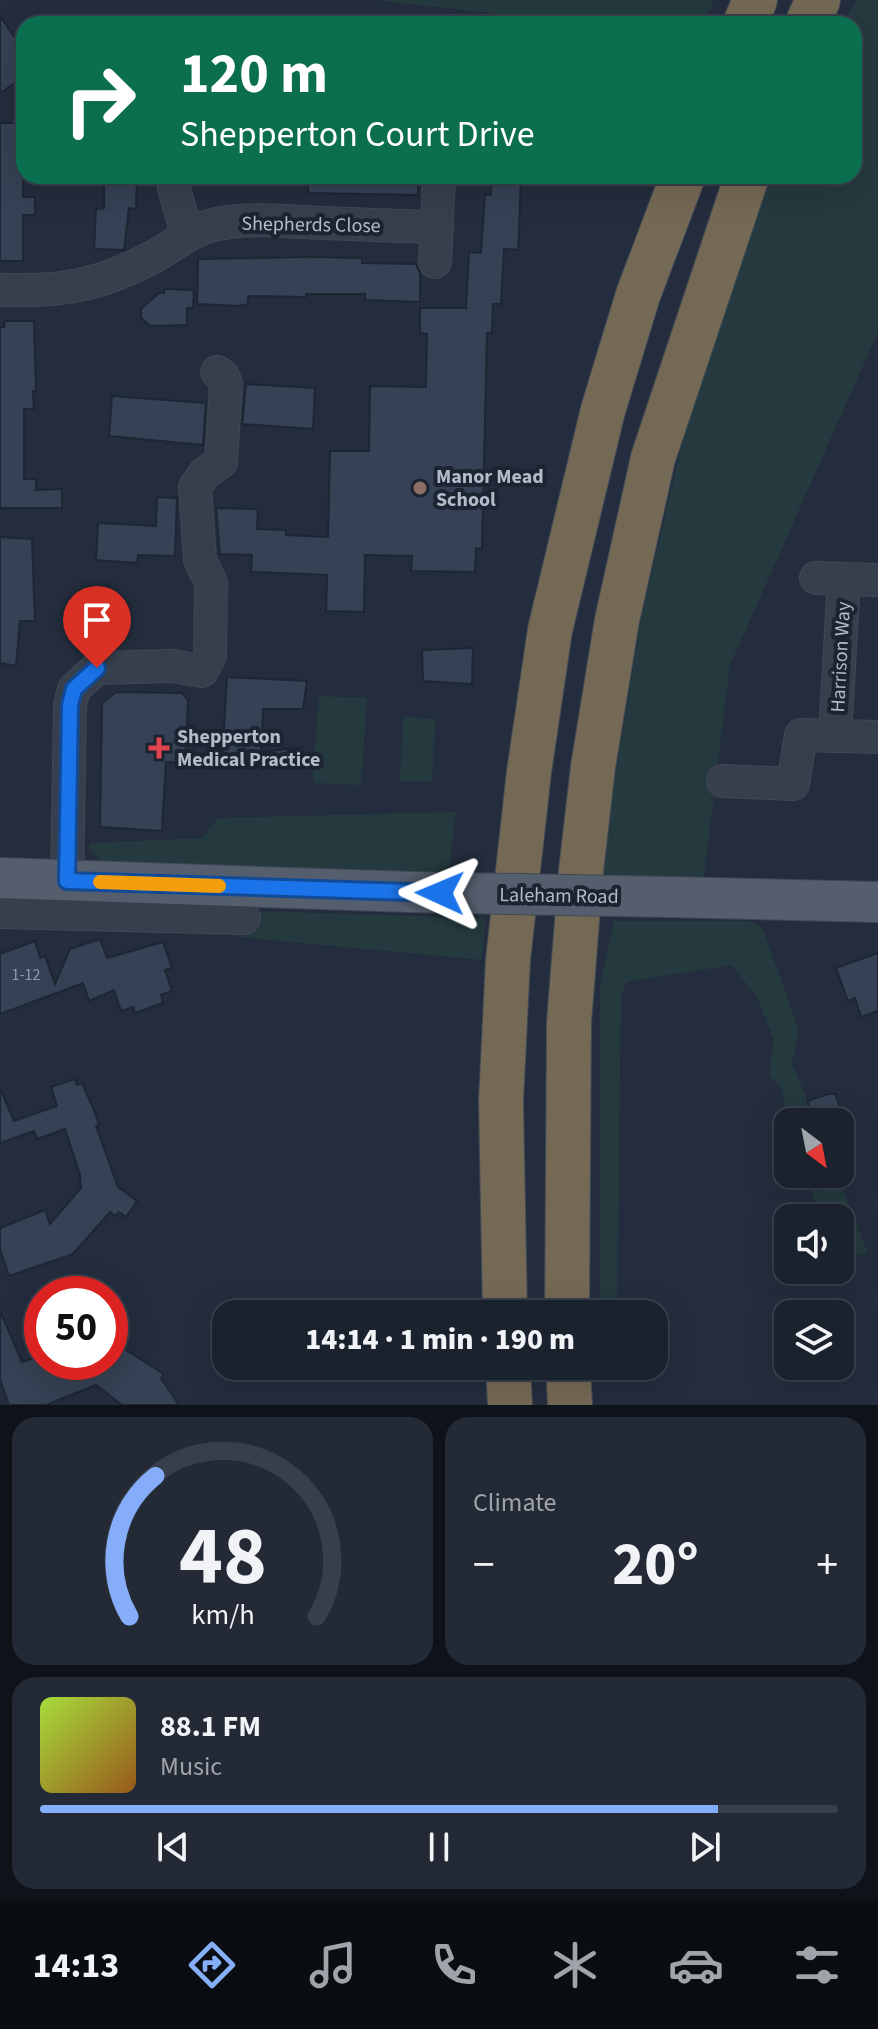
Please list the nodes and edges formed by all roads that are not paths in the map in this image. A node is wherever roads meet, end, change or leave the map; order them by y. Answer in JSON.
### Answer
{"nodes":[{"id":1,"x":174,"y":184,"type":"edge"},
{"id":2,"x":439,"y":184,"type":"edge"},
{"id":3,"x":680,"y":184,"type":"edge"},
{"id":4,"x":744,"y":184,"type":"edge"},
{"id":5,"x":437,"y":227,"type":"junction"},
{"id":6,"x":187,"y":234,"type":"junction"},
{"id":7,"x":435,"y":262,"type":"dead end"},
{"id":8,"x":0,"y":290,"type":"edge"},
{"id":9,"x":217,"y":372,"type":"dead end"},
{"id":10,"x":878,"y":580,"type":"edge"},
{"id":11,"x":835,"y":736,"type":"junction"},
{"id":12,"x":878,"y":737,"type":"edge"},
{"id":13,"x":723,"y":781,"type":"dead end"},
{"id":14,"x":0,"y":878,"type":"edge"},
{"id":15,"x":67,"y":881,"type":"junction"},
{"id":16,"x":878,"y":902,"type":"edge"},
{"id":17,"x":0,"y":912,"type":"edge"},
{"id":18,"x":244,"y":918,"type":"dead end"},
{"id":19,"x":505,"y":1300,"type":"edge"},
{"id":20,"x":567,"y":1300,"type":"edge"},
{"id":21,"x":509,"y":1380,"type":"edge"},
{"id":22,"x":569,"y":1380,"type":"edge"},
{"id":23,"x":510,"y":1405,"type":"edge"},
{"id":24,"x":570,"y":1405,"type":"edge"}],
"edges":[{"from":1,"to":6,"type":"street"},
{"from":2,"to":5,"type":"street"},
{"from":3,"to":19,"type":"highway"},
{"from":4,"to":20,"type":"highway"},
{"from":5,"to":6,"type":"street","name":"Shepherds Close"},
{"from":5,"to":7,"type":"street"},
{"from":6,"to":8,"type":"street","name":"Shepherds Close"},
{"from":9,"to":15,"type":"street"},
{"from":10,"to":11,"type":"street","name":"Harrison Way"},
{"from":11,"to":12,"type":"street","name":"Harrison Way"},
{"from":11,"to":13,"type":"street","name":"Harrison Way"},
{"from":14,"to":15,"type":"main road","name":"Laleham Road"},
{"from":15,"to":16,"type":"main road","name":"Laleham Road","bridge":true},
{"from":17,"to":18,"type":"street"},
{"from":21,"to":23,"type":"highway"},
{"from":22,"to":24,"type":"highway"}]}
